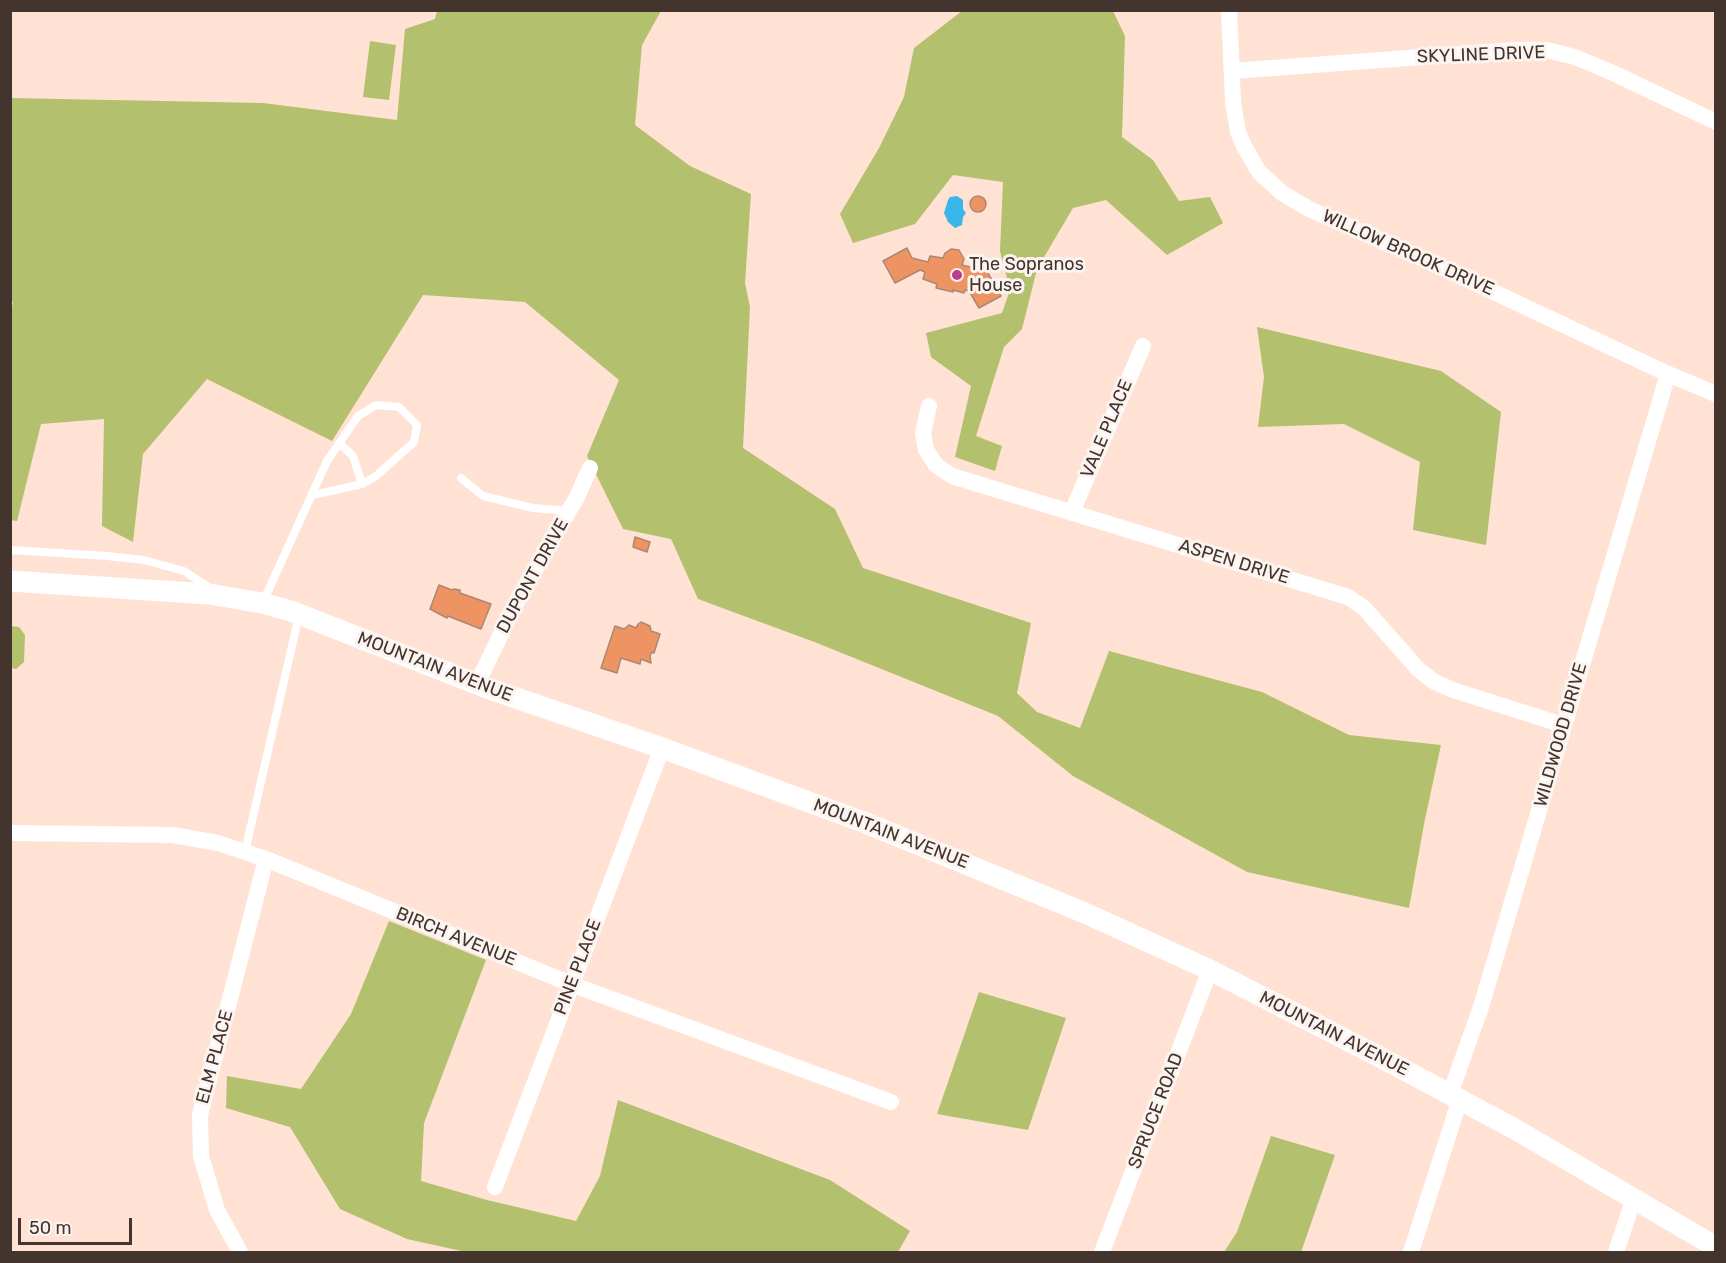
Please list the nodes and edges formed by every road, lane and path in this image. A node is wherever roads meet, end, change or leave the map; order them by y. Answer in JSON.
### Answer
{"nodes":[{"id":1,"x":1229,"y":10,"type":"edge"},
{"id":2,"x":1232,"y":71,"type":"junction"},
{"id":3,"x":1716,"y":122,"type":"edge"},
{"id":4,"x":1143,"y":346,"type":"dead end"},
{"id":5,"x":1668,"y":374,"type":"junction"},
{"id":6,"x":1716,"y":394,"type":"edge"},
{"id":7,"x":929,"y":406,"type":"dead end"},
{"id":8,"x":339,"y":443,"type":"junction"},
{"id":9,"x":590,"y":468,"type":"dead end"},
{"id":10,"x":461,"y":478,"type":"dead end"},
{"id":11,"x":362,"y":484,"type":"junction"},
{"id":12,"x":313,"y":495,"type":"junction"},
{"id":13,"x":569,"y":511,"type":"junction"},
{"id":14,"x":1072,"y":512,"type":"junction"},
{"id":15,"x":10,"y":550,"type":"edge"},
{"id":16,"x":10,"y":581,"type":"edge"},
{"id":17,"x":224,"y":596,"type":"junction"},
{"id":18,"x":262,"y":603,"type":"junction"},
{"id":19,"x":299,"y":614,"type":"junction"},
{"id":20,"x":477,"y":684,"type":"junction"},
{"id":21,"x":1563,"y":725,"type":"junction"},
{"id":22,"x":662,"y":748,"type":"junction"},
{"id":23,"x":10,"y":833,"type":"edge"},
{"id":24,"x":245,"y":852,"type":"junction"},
{"id":25,"x":266,"y":859,"type":"junction"},
{"id":26,"x":1210,"y":970,"type":"junction"},
{"id":27,"x":571,"y":984,"type":"junction"},
{"id":28,"x":1455,"y":1097,"type":"junction"},
{"id":29,"x":891,"y":1102,"type":"dead end"},
{"id":30,"x":495,"y":1187,"type":"dead end"},
{"id":31,"x":1635,"y":1198,"type":"junction"},
{"id":32,"x":1716,"y":1247,"type":"edge"},
{"id":33,"x":240,"y":1252,"type":"edge"},
{"id":34,"x":1102,"y":1252,"type":"edge"},
{"id":35,"x":1411,"y":1252,"type":"edge"},
{"id":36,"x":1616,"y":1252,"type":"edge"}],
"edges":[{"from":1,"to":2,"type":"street","name":"WILLOW BROOK DRIVE"},
{"from":2,"to":3,"type":"street","name":"SKYLINE DRIVE"},
{"from":2,"to":5,"type":"street","name":"WILLOW BROOK DRIVE"},
{"from":4,"to":14,"type":"street","name":"VALE PLACE"},
{"from":5,"to":6,"type":"street","name":"WILLOW BROOK DRIVE"},
{"from":5,"to":21,"type":"street","name":"WILDWOOD DRIVE"},
{"from":7,"to":14,"type":"street","name":"ASPEN DRIVE"},
{"from":8,"to":11,"type":"lane"},
{"from":8,"to":11,"type":"lane"},
{"from":8,"to":12,"type":"lane"},
{"from":9,"to":13,"type":"street","name":"DUPONT DRIVE"},
{"from":10,"to":13,"type":"lane"},
{"from":11,"to":12,"type":"lane"},
{"from":12,"to":18,"type":"lane"},
{"from":13,"to":20,"type":"street","name":"DUPONT DRIVE"},
{"from":14,"to":21,"type":"street","name":"ASPEN DRIVE"},
{"from":15,"to":17,"type":"lane"},
{"from":16,"to":17,"type":"street","name":"MOUNTAIN AVENUE"},
{"from":17,"to":18,"type":"street","name":"MOUNTAIN AVENUE"},
{"from":18,"to":19,"type":"street","name":"MOUNTAIN AVENUE"},
{"from":19,"to":20,"type":"street","name":"MOUNTAIN AVENUE"},
{"from":19,"to":24,"type":"lane"},
{"from":20,"to":22,"type":"street","name":"MOUNTAIN AVENUE"},
{"from":21,"to":28,"type":"street","name":"WILDWOOD DRIVE"},
{"from":22,"to":26,"type":"street","name":"MOUNTAIN AVENUE"},
{"from":22,"to":27,"type":"street","name":"PINE PLACE"},
{"from":23,"to":24,"type":"street","name":"BIRCH AVENUE"},
{"from":24,"to":25,"type":"street","name":"BIRCH AVENUE"},
{"from":25,"to":27,"type":"street","name":"BIRCH AVENUE"},
{"from":25,"to":33,"type":"street","name":"ELM PLACE"},
{"from":26,"to":28,"type":"street","name":"MOUNTAIN AVENUE"},
{"from":26,"to":34,"type":"street","name":"SPRUCE ROAD"},
{"from":27,"to":29,"type":"street","name":"BIRCH AVENUE"},
{"from":27,"to":30,"type":"street","name":"PINE PLACE"},
{"from":28,"to":31,"type":"street","name":"MOUNTAIN AVENUE"},
{"from":28,"to":35,"type":"street","name":"WILDWOOD DRIVE"},
{"from":31,"to":32,"type":"street","name":"MOUNTAIN AVENUE"},
{"from":31,"to":36,"type":"street"}]}
